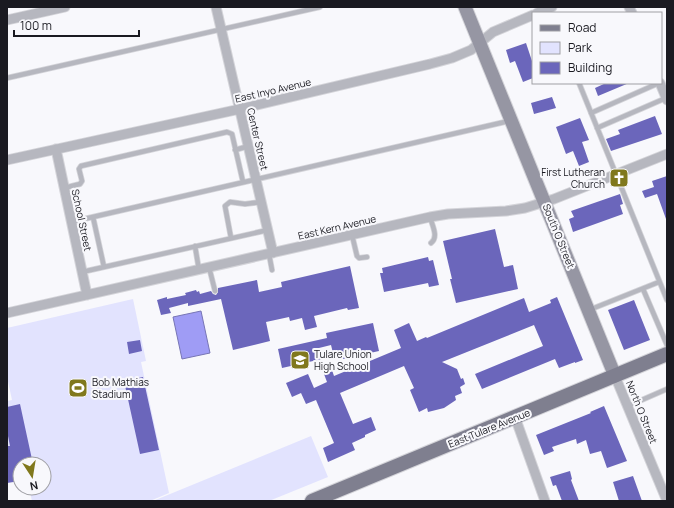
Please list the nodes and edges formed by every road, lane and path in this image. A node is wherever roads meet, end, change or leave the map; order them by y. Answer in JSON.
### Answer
{"nodes":[{"id":1,"x":66,"y":7,"type":"edge"},
{"id":2,"x":216,"y":7,"type":"edge"},
{"id":3,"x":320,"y":7,"type":"edge"},
{"id":4,"x":465,"y":7,"type":"edge"},
{"id":5,"x":550,"y":9,"type":"edge"},
{"id":6,"x":540,"y":12,"type":"edge"},
{"id":7,"x":532,"y":15,"type":"edge"},
{"id":8,"x":7,"y":20,"type":"edge"},
{"id":9,"x":221,"y":29,"type":"junction"},
{"id":10,"x":479,"y":42,"type":"junction"},
{"id":11,"x":7,"y":78,"type":"edge"},
{"id":12,"x":579,"y":84,"type":"edge"},
{"id":13,"x":658,"y":84,"type":"edge"},
{"id":14,"x":660,"y":84,"type":"edge"},
{"id":15,"x":667,"y":99,"type":"edge"},
{"id":16,"x":240,"y":109,"type":"junction"},
{"id":17,"x":591,"y":113,"type":"junction"},
{"id":18,"x":511,"y":121,"type":"junction"},
{"id":19,"x":597,"y":128,"type":"junction"},
{"id":20,"x":249,"y":146,"type":"junction"},
{"id":21,"x":56,"y":149,"type":"junction"},
{"id":22,"x":235,"y":150,"type":"junction"},
{"id":23,"x":667,"y":154,"type":"edge"},
{"id":24,"x":7,"y":160,"type":"edge"},
{"id":25,"x":615,"y":175,"type":"junction"},
{"id":26,"x":256,"y":179,"type":"junction"},
{"id":27,"x":243,"y":182,"type":"junction"},
{"id":28,"x":64,"y":188,"type":"junction"},
{"id":29,"x":262,"y":202,"type":"junction"},
{"id":30,"x":545,"y":203,"type":"junction"},
{"id":31,"x":93,"y":217,"type":"junction"},
{"id":32,"x":430,"y":217,"type":"junction"},
{"id":33,"x":71,"y":222,"type":"junction"},
{"id":34,"x":268,"y":230,"type":"junction"},
{"id":35,"x":352,"y":234,"type":"junction"},
{"id":36,"x":231,"y":238,"type":"junction"},
{"id":37,"x":431,"y":243,"type":"dead end"},
{"id":38,"x":195,"y":246,"type":"junction"},
{"id":39,"x":271,"y":254,"type":"junction"},
{"id":40,"x":367,"y":257,"type":"dead end"},
{"id":41,"x":104,"y":267,"type":"junction"},
{"id":42,"x":209,"y":267,"type":"junction"},
{"id":43,"x":199,"y":270,"type":"junction"},
{"id":44,"x":272,"y":270,"type":"dead end"},
{"id":45,"x":82,"y":272,"type":"junction"},
{"id":46,"x":659,"y":282,"type":"junction"},
{"id":47,"x":643,"y":289,"type":"junction"},
{"id":48,"x":215,"y":291,"type":"dead end"},
{"id":49,"x":87,"y":295,"type":"junction"},
{"id":50,"x":667,"y":300,"type":"edge"},
{"id":51,"x":589,"y":310,"type":"junction"},
{"id":52,"x":7,"y":313,"type":"edge"},
{"id":53,"x":667,"y":345,"type":"edge"},
{"id":54,"x":667,"y":354,"type":"edge"},
{"id":55,"x":615,"y":376,"type":"junction"},
{"id":56,"x":667,"y":389,"type":"edge"},
{"id":57,"x":628,"y":406,"type":"junction"},
{"id":58,"x":515,"y":417,"type":"junction"},
{"id":59,"x":312,"y":501,"type":"edge"},
{"id":60,"x":545,"y":501,"type":"edge"},
{"id":61,"x":667,"y":501,"type":"edge"}],
"edges":[{"from":1,"to":8,"type":"street"},
{"from":2,"to":9,"type":"street","name":"Center Street"},
{"from":3,"to":9,"type":"lane"},
{"from":4,"to":10,"type":"main road","name":"South O Street"},
{"from":5,"to":6,"type":"street"},
{"from":7,"to":10,"type":"street","name":"East Inyo Avenue"},
{"from":9,"to":11,"type":"lane"},
{"from":9,"to":16,"type":"street","name":"Center Street"},
{"from":10,"to":16,"type":"street","name":"East Inyo Avenue"},
{"from":10,"to":18,"type":"main road","name":"South O Street"},
{"from":12,"to":17,"type":"lane"},
{"from":13,"to":17,"type":"lane"},
{"from":14,"to":15,"type":"street"},
{"from":15,"to":19,"type":"lane"},
{"from":16,"to":20,"type":"street","name":"Center Street"},
{"from":16,"to":21,"type":"street","name":"East Inyo Avenue"},
{"from":17,"to":19,"type":"lane"},
{"from":18,"to":26,"type":"lane"},
{"from":18,"to":30,"type":"main road","name":"South O Street"},
{"from":19,"to":25,"type":"lane"},
{"from":20,"to":22,"type":"lane"},
{"from":20,"to":26,"type":"street","name":"Center Street"},
{"from":21,"to":24,"type":"street","name":"East Inyo Avenue"},
{"from":21,"to":28,"type":"street","name":"School Street"},
{"from":22,"to":27,"type":"lane"},
{"from":22,"to":28,"type":"lane"},
{"from":23,"to":25,"type":"street","name":"East Kern Avenue"},
{"from":25,"to":30,"type":"street","name":"East Kern Avenue"},
{"from":25,"to":46,"type":"lane"},
{"from":26,"to":27,"type":"lane"},
{"from":26,"to":29,"type":"street","name":"Center Street"},
{"from":27,"to":31,"type":"lane"},
{"from":28,"to":33,"type":"street","name":"School Street"},
{"from":29,"to":34,"type":"street","name":"Center Street"},
{"from":29,"to":36,"type":"lane"},
{"from":30,"to":32,"type":"street","name":"East Kern Avenue"},
{"from":30,"to":51,"type":"main road","name":"South O Street"},
{"from":31,"to":33,"type":"lane"},
{"from":31,"to":41,"type":"lane"},
{"from":32,"to":35,"type":"street","name":"East Kern Avenue"},
{"from":32,"to":37,"type":"lane"},
{"from":33,"to":45,"type":"street","name":"School Street"},
{"from":34,"to":36,"type":"lane"},
{"from":34,"to":39,"type":"street","name":"Center Street"},
{"from":35,"to":39,"type":"street","name":"East Kern Avenue"},
{"from":35,"to":40,"type":"lane"},
{"from":36,"to":38,"type":"lane"},
{"from":38,"to":41,"type":"lane"},
{"from":38,"to":43,"type":"lane"},
{"from":39,"to":42,"type":"street","name":"East Kern Avenue"},
{"from":39,"to":44,"type":"lane"},
{"from":41,"to":45,"type":"lane"},
{"from":42,"to":43,"type":"street","name":"East Kern Avenue"},
{"from":42,"to":48,"type":"lane"},
{"from":43,"to":49,"type":"street","name":"East Kern Avenue"},
{"from":45,"to":49,"type":"street","name":"School Street"},
{"from":46,"to":47,"type":"lane"},
{"from":46,"to":50,"type":"lane"},
{"from":47,"to":51,"type":"lane"},
{"from":47,"to":53,"type":"lane"},
{"from":49,"to":52,"type":"street","name":"East Kern Avenue"},
{"from":51,"to":55,"type":"main road","name":"South O Street"},
{"from":54,"to":55,"type":"main road","name":"East Tulare Avenue"},
{"from":55,"to":57,"type":"street","name":"North O Street"},
{"from":55,"to":58,"type":"main road","name":"East Tulare Avenue"},
{"from":56,"to":57,"type":"lane"},
{"from":57,"to":61,"type":"street","name":"North O Street"},
{"from":58,"to":59,"type":"main road","name":"East Tulare Avenue"},
{"from":58,"to":60,"type":"street"}]}
